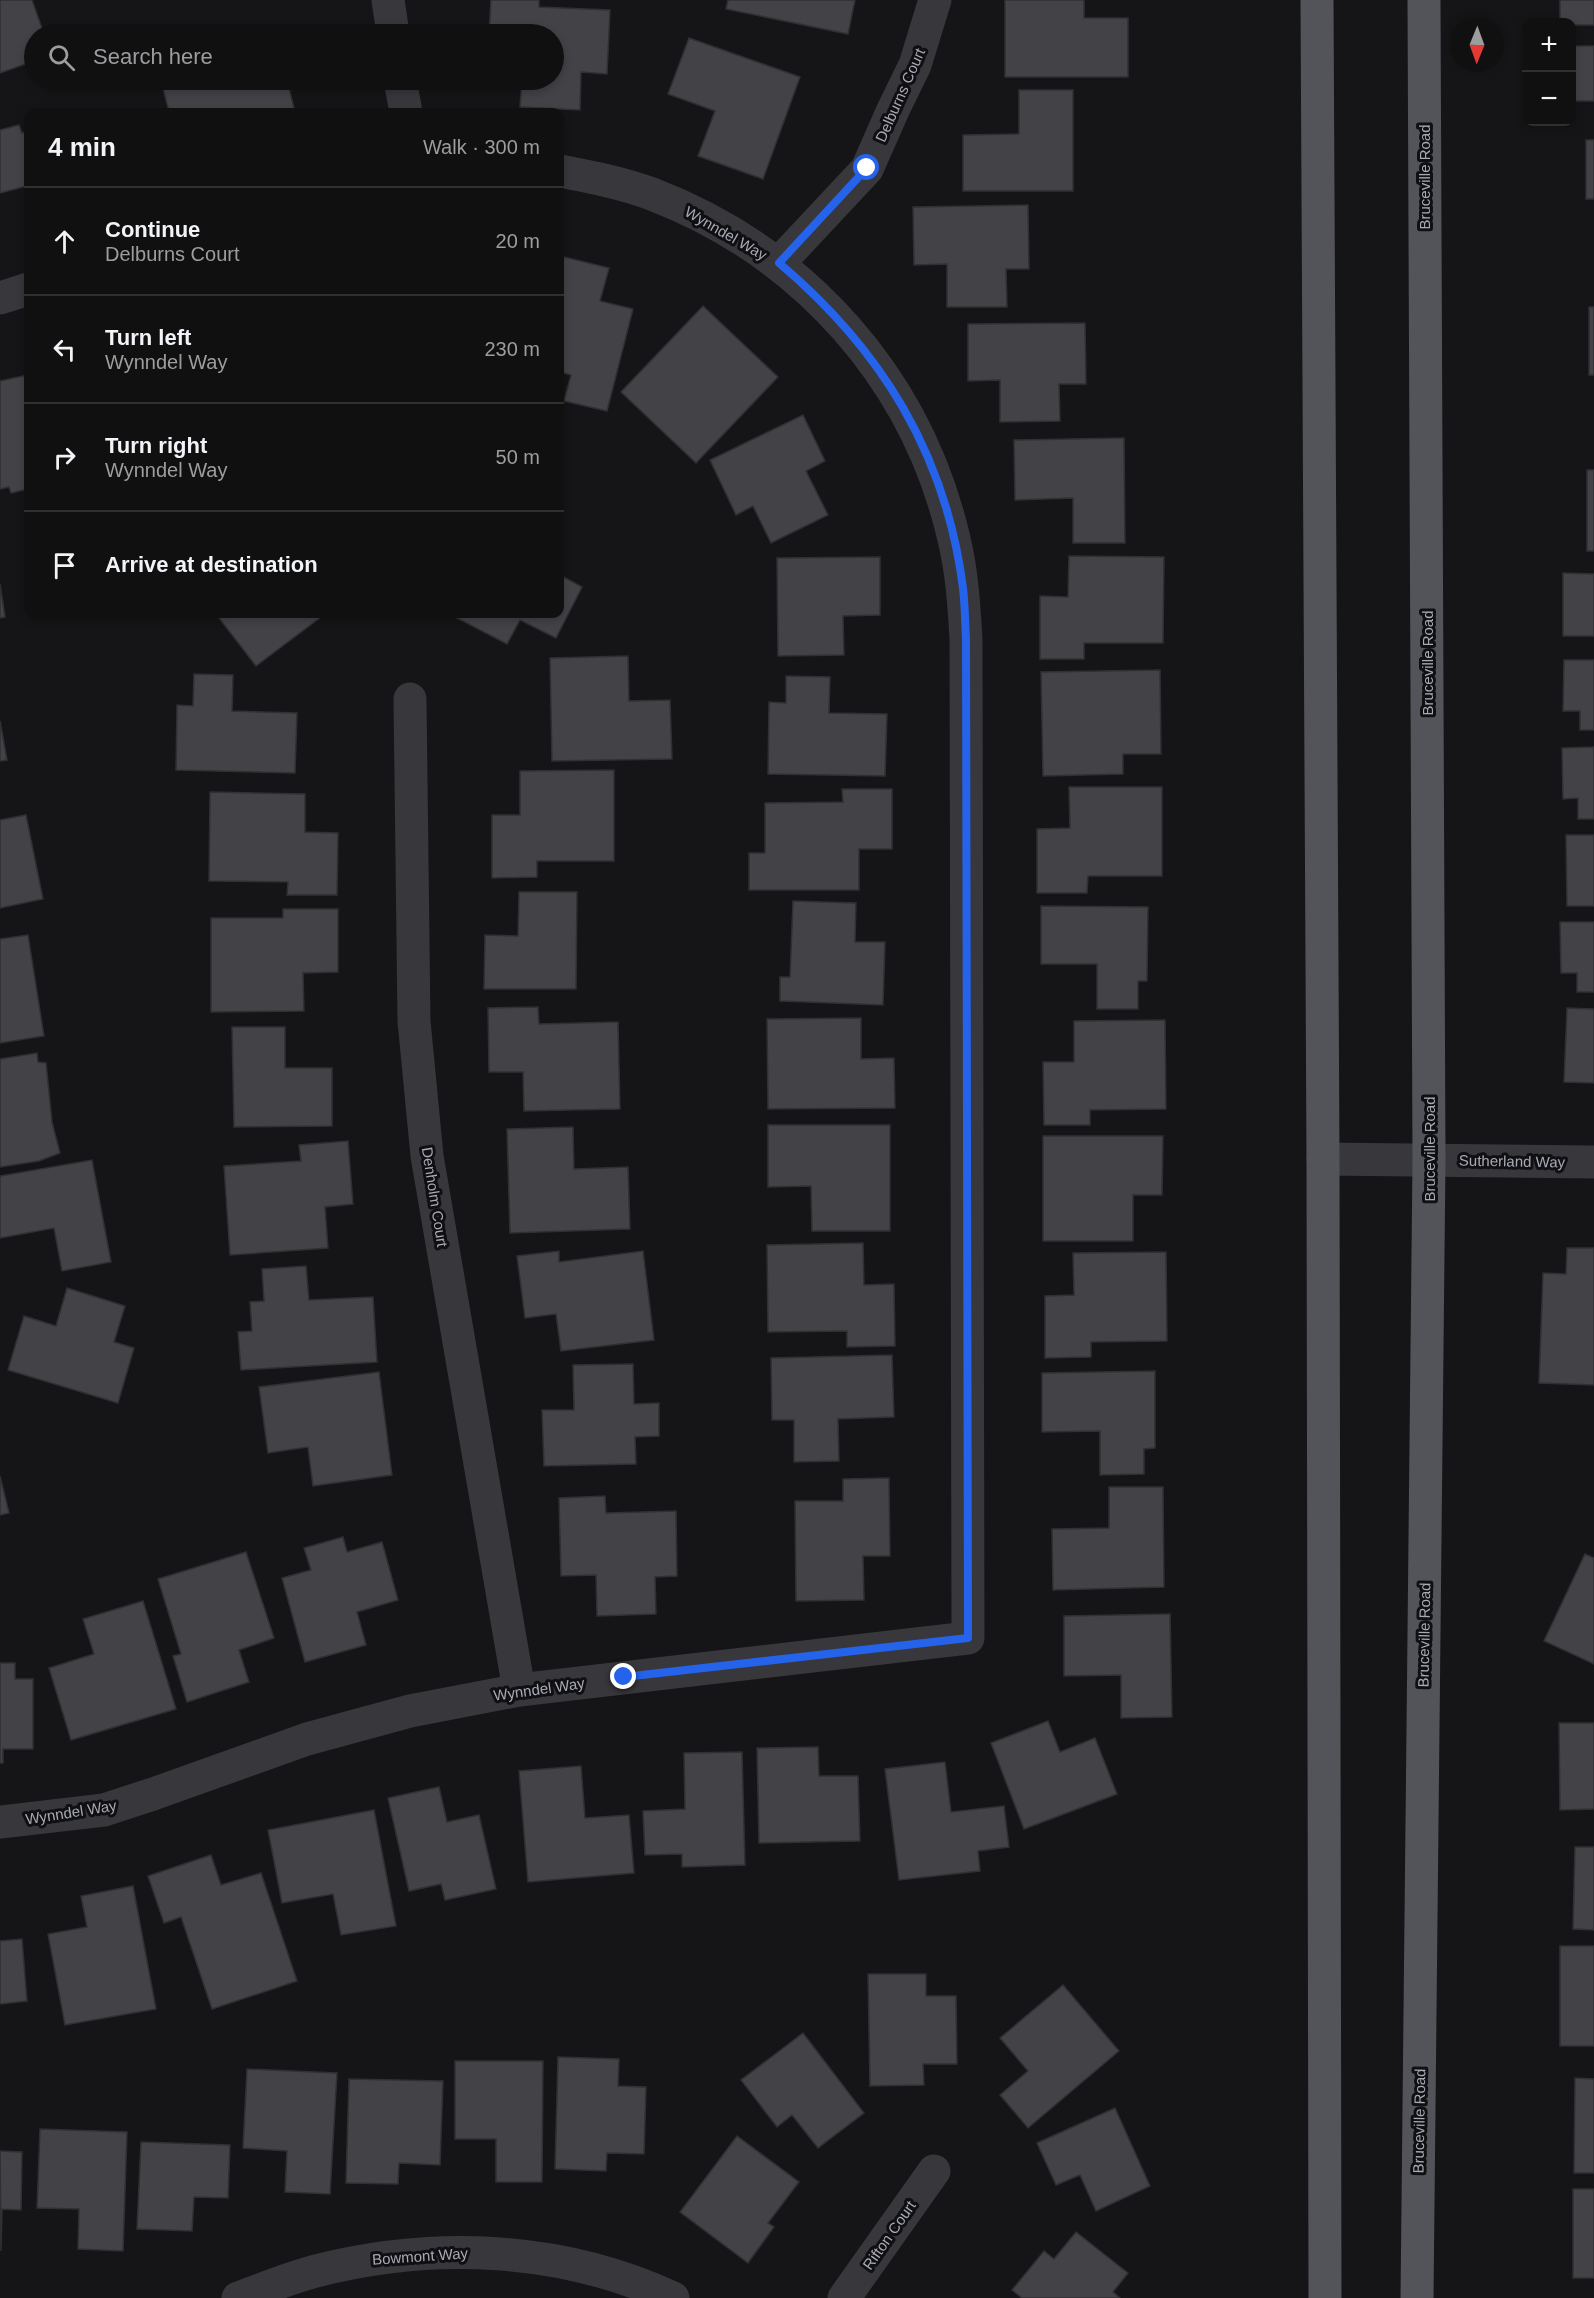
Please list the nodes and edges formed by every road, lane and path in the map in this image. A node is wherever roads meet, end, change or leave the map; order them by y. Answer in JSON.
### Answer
{"nodes":[{"id":1,"x":388,"y":0,"type":"edge"},
{"id":2,"x":936,"y":0,"type":"edge"},
{"id":3,"x":1317,"y":0,"type":"edge"},
{"id":4,"x":1424,"y":0,"type":"edge"},
{"id":5,"x":392,"y":24,"type":"edge"},
{"id":6,"x":402,"y":90,"type":"edge"},
{"id":7,"x":405,"y":108,"type":"edge"},
{"id":8,"x":564,"y":172,"type":"edge"},
{"id":9,"x":779,"y":263,"type":"junction"},
{"id":10,"x":24,"y":290,"type":"edge"},
{"id":11,"x":0,"y":298,"type":"edge"},
{"id":12,"x":410,"y":699,"type":"dead end"},
{"id":13,"x":1323,"y":1159,"type":"junction"},
{"id":14,"x":1430,"y":1159,"type":"junction"},
{"id":15,"x":1594,"y":1162,"type":"edge"},
{"id":16,"x":519,"y":1690,"type":"junction"},
{"id":17,"x":0,"y":1822,"type":"edge"},
{"id":18,"x":934,"y":2171,"type":"dead end"},
{"id":19,"x":238,"y":2298,"type":"edge"},
{"id":20,"x":673,"y":2298,"type":"edge"},
{"id":21,"x":844,"y":2298,"type":"edge"},
{"id":22,"x":1325,"y":2298,"type":"edge"},
{"id":23,"x":1417,"y":2298,"type":"edge"}],
"edges":[{"from":1,"to":5,"type":"street"},
{"from":2,"to":9,"type":"street","name":"Delburns Court"},
{"from":3,"to":13,"type":"main road"},
{"from":4,"to":14,"type":"main road","name":"Bruceville Road"},
{"from":6,"to":7,"type":"street"},
{"from":8,"to":9,"type":"street","name":"Wynndel Way"},
{"from":9,"to":16,"type":"street","name":"Wynndel Way"},
{"from":10,"to":11,"type":"street"},
{"from":12,"to":16,"type":"street","name":"Denholm Court"},
{"from":13,"to":14,"type":"street","name":"Sutherland Way"},
{"from":13,"to":22,"type":"main road"},
{"from":14,"to":15,"type":"street","name":"Sutherland Way"},
{"from":14,"to":23,"type":"main road","name":"Bruceville Road"},
{"from":16,"to":17,"type":"street","name":"Wynndel Way"},
{"from":18,"to":21,"type":"street","name":"Rifton Court"},
{"from":19,"to":20,"type":"street","name":"Bowmont Way"}]}
